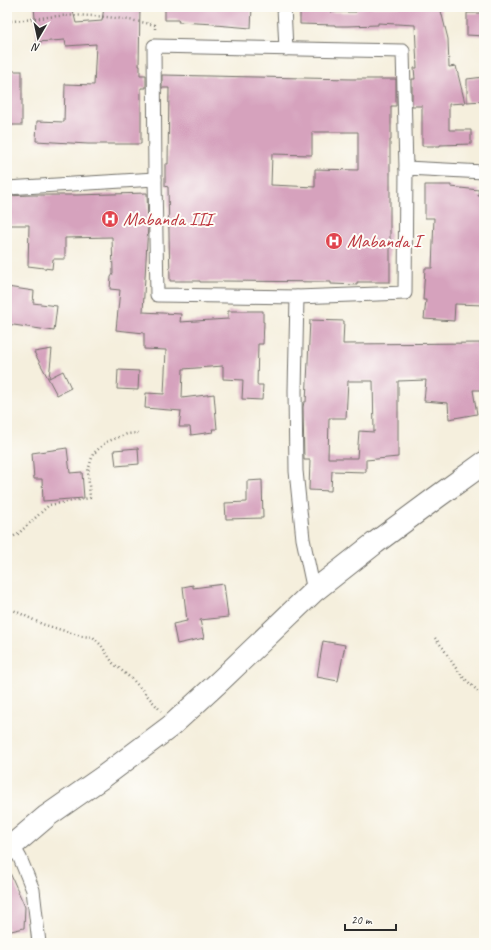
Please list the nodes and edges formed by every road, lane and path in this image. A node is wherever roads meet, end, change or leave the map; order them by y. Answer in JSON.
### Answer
{"nodes":[{"id":1,"x":284,"y":7,"type":"edge"},
{"id":2,"x":7,"y":21,"type":"edge"},
{"id":3,"x":154,"y":46,"type":"junction"},
{"id":4,"x":286,"y":48,"type":"junction"},
{"id":5,"x":406,"y":168,"type":"junction"},
{"id":6,"x":484,"y":172,"type":"edge"},
{"id":7,"x":155,"y":179,"type":"junction"},
{"id":8,"x":7,"y":188,"type":"edge"},
{"id":9,"x":297,"y":297,"type":"junction"},
{"id":10,"x":138,"y":433,"type":"dead end"},
{"id":11,"x":484,"y":463,"type":"edge"},
{"id":12,"x":7,"y":540,"type":"edge"},
{"id":13,"x":314,"y":591,"type":"junction"},
{"id":14,"x":7,"y":608,"type":"edge"},
{"id":15,"x":435,"y":638,"type":"dead end"},
{"id":16,"x":484,"y":697,"type":"edge"},
{"id":17,"x":171,"y":726,"type":"junction"},
{"id":18,"x":10,"y":848,"type":"edge"},
{"id":19,"x":39,"y":943,"type":"edge"}],
"edges":[{"from":1,"to":4,"type":"street"},
{"from":2,"to":3,"type":"path"},
{"from":3,"to":4,"type":"street"},
{"from":3,"to":7,"type":"street"},
{"from":4,"to":5,"type":"street"},
{"from":5,"to":6,"type":"street"},
{"from":5,"to":9,"type":"street"},
{"from":7,"to":8,"type":"street"},
{"from":7,"to":9,"type":"street"},
{"from":9,"to":13,"type":"street"},
{"from":10,"to":12,"type":"path"},
{"from":11,"to":13,"type":"highway"},
{"from":13,"to":17,"type":"highway"},
{"from":14,"to":17,"type":"path"},
{"from":15,"to":16,"type":"path"},
{"from":17,"to":18,"type":"highway"},
{"from":18,"to":19,"type":"street"}]}
